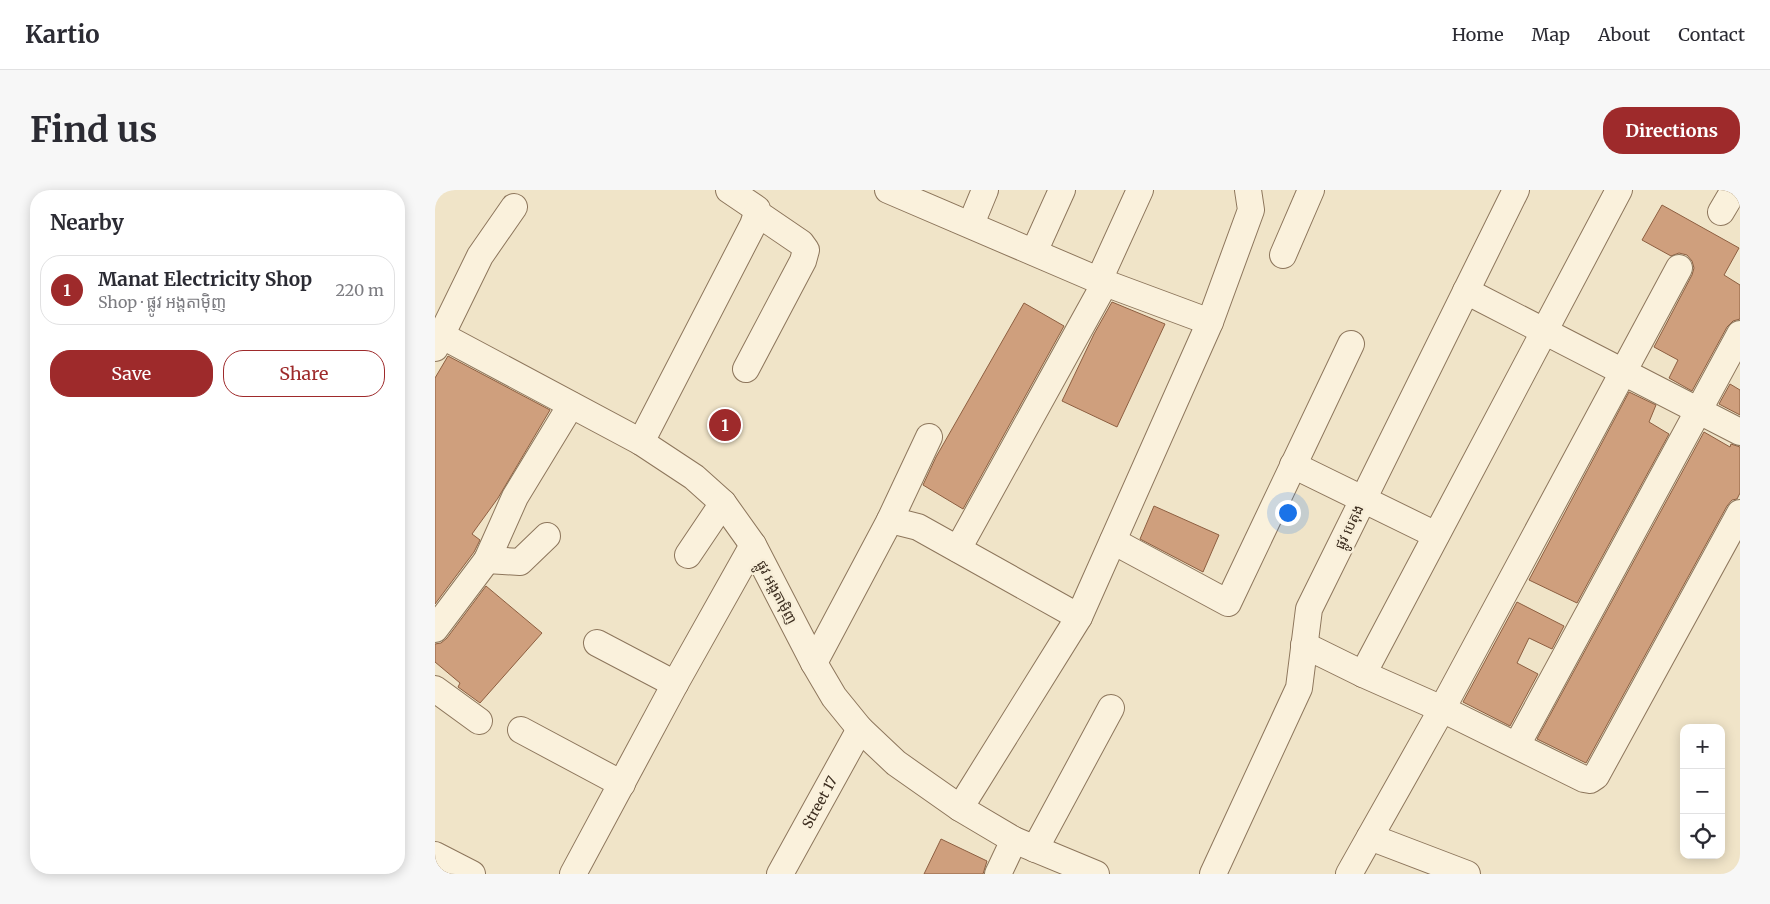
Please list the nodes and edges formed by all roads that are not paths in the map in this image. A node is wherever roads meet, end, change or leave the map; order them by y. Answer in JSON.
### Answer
{"nodes":[{"id":1,"x":729,"y":190,"type":"edge"},
{"id":2,"x":888,"y":190,"type":"edge"},
{"id":3,"x":985,"y":190,"type":"edge"},
{"id":4,"x":1062,"y":190,"type":"edge"},
{"id":5,"x":1140,"y":190,"type":"edge"},
{"id":6,"x":1248,"y":190,"type":"edge"},
{"id":7,"x":1311,"y":190,"type":"edge"},
{"id":8,"x":1516,"y":190,"type":"edge"},
{"id":9,"x":1619,"y":190,"type":"edge"},
{"id":10,"x":514,"y":207,"type":"dead end"},
{"id":11,"x":757,"y":213,"type":"junction"},
{"id":12,"x":971,"y":224,"type":"junction"},
{"id":13,"x":1034,"y":252,"type":"junction"},
{"id":14,"x":1283,"y":255,"type":"dead end"},
{"id":15,"x":1679,"y":268,"type":"dead end"},
{"id":16,"x":1102,"y":282,"type":"junction"},
{"id":17,"x":1466,"y":291,"type":"junction"},
{"id":18,"x":1210,"y":322,"type":"junction"},
{"id":19,"x":1544,"y":331,"type":"junction"},
{"id":20,"x":1740,"y":334,"type":"edge"},
{"id":21,"x":437,"y":338,"type":"edge"},
{"id":22,"x":1351,"y":344,"type":"dead end"},
{"id":23,"x":746,"y":369,"type":"dead end"},
{"id":24,"x":1622,"y":371,"type":"junction"},
{"id":25,"x":571,"y":404,"type":"junction"},
{"id":26,"x":1697,"y":410,"type":"junction"},
{"id":27,"x":1740,"y":432,"type":"edge"},
{"id":28,"x":929,"y":436,"type":"dead end"},
{"id":29,"x":641,"y":442,"type":"junction"},
{"id":30,"x":1293,"y":465,"type":"junction"},
{"id":31,"x":1363,"y":500,"type":"junction"},
{"id":32,"x":723,"y":503,"type":"junction"},
{"id":33,"x":1740,"y":513,"type":"edge"},
{"id":34,"x":891,"y":520,"type":"junction"},
{"id":35,"x":1436,"y":535,"type":"junction"},
{"id":36,"x":547,"y":536,"type":"dead end"},
{"id":37,"x":1113,"y":540,"type":"junction"},
{"id":38,"x":753,"y":545,"type":"junction"},
{"id":39,"x":958,"y":549,"type":"junction"},
{"id":40,"x":688,"y":555,"type":"dead end"},
{"id":41,"x":487,"y":560,"type":"junction"},
{"id":42,"x":1079,"y":617,"type":"junction"},
{"id":43,"x":435,"y":628,"type":"edge"},
{"id":44,"x":597,"y":643,"type":"dead end"},
{"id":45,"x":1304,"y":645,"type":"junction"},
{"id":46,"x":814,"y":662,"type":"junction"},
{"id":47,"x":1363,"y":674,"type":"junction"},
{"id":48,"x":675,"y":684,"type":"junction"},
{"id":49,"x":435,"y":689,"type":"edge"},
{"id":50,"x":1111,"y":708,"type":"dead end"},
{"id":51,"x":1442,"y":708,"type":"junction"},
{"id":52,"x":479,"y":721,"type":"dead end"},
{"id":53,"x":860,"y":729,"type":"junction"},
{"id":54,"x":521,"y":730,"type":"dead end"},
{"id":55,"x":1517,"y":745,"type":"junction"},
{"id":56,"x":622,"y":784,"type":"junction"},
{"id":57,"x":960,"y":808,"type":"junction"},
{"id":58,"x":1370,"y":837,"type":"junction"},
{"id":59,"x":1024,"y":844,"type":"junction"},
{"id":60,"x":435,"y":854,"type":"edge"},
{"id":61,"x":472,"y":874,"type":"edge"},
{"id":62,"x":573,"y":874,"type":"edge"},
{"id":63,"x":780,"y":874,"type":"edge"},
{"id":64,"x":998,"y":874,"type":"edge"},
{"id":65,"x":1096,"y":874,"type":"edge"},
{"id":66,"x":1213,"y":874,"type":"edge"},
{"id":67,"x":1349,"y":874,"type":"edge"},
{"id":68,"x":1467,"y":874,"type":"edge"}],
"edges":[{"from":1,"to":11,"type":"street"},
{"from":2,"to":12,"type":"street"},
{"from":3,"to":12,"type":"street"},
{"from":4,"to":13,"type":"street"},
{"from":5,"to":16,"type":"street"},
{"from":6,"to":18,"type":"street"},
{"from":7,"to":14,"type":"street"},
{"from":8,"to":17,"type":"street","name":"ផ្លូវ បេតុង"},
{"from":9,"to":19,"type":"street"},
{"from":10,"to":21,"type":"street"},
{"from":11,"to":23,"type":"street"},
{"from":11,"to":29,"type":"street"},
{"from":12,"to":13,"type":"street"},
{"from":13,"to":16,"type":"street"},
{"from":15,"to":24,"type":"street"},
{"from":16,"to":18,"type":"street"},
{"from":16,"to":39,"type":"street"},
{"from":17,"to":19,"type":"street"},
{"from":17,"to":31,"type":"street","name":"ផ្លូវ បេតុង"},
{"from":18,"to":37,"type":"street"},
{"from":19,"to":24,"type":"street"},
{"from":19,"to":35,"type":"street"},
{"from":20,"to":26,"type":"street"},
{"from":21,"to":25,"type":"street","name":"ផ្លូវ អង្តតាម៉ិញ"},
{"from":22,"to":30,"type":"street"},
{"from":24,"to":26,"type":"street"},
{"from":24,"to":51,"type":"street"},
{"from":25,"to":29,"type":"street","name":"ផ្លូវ អង្តតាម៉ិញ"},
{"from":25,"to":41,"type":"street"},
{"from":26,"to":27,"type":"street"},
{"from":26,"to":55,"type":"street"},
{"from":28,"to":34,"type":"street"},
{"from":29,"to":32,"type":"street","name":"ផ្លូវ អង្តតាម៉ិញ"},
{"from":30,"to":31,"type":"street"},
{"from":30,"to":37,"type":"street"},
{"from":31,"to":35,"type":"street"},
{"from":31,"to":45,"type":"street","name":"ផ្លូវ បេតុង"},
{"from":32,"to":38,"type":"street","name":"ផ្លូវ អង្តតាម៉ិញ"},
{"from":32,"to":40,"type":"street"},
{"from":33,"to":55,"type":"street"},
{"from":34,"to":39,"type":"street"},
{"from":34,"to":46,"type":"street"},
{"from":35,"to":47,"type":"street"},
{"from":36,"to":41,"type":"street"},
{"from":37,"to":42,"type":"street"},
{"from":38,"to":46,"type":"street","name":"ផ្លូវ អង្តតាម៉ិញ"},
{"from":38,"to":48,"type":"street"},
{"from":39,"to":42,"type":"street"},
{"from":41,"to":43,"type":"street"},
{"from":42,"to":57,"type":"street"},
{"from":44,"to":48,"type":"street"},
{"from":45,"to":47,"type":"street"},
{"from":45,"to":66,"type":"street","name":"ផ្លូវ បេតុង"},
{"from":46,"to":53,"type":"street","name":"ផ្លូវ អង្តតាម៉ិញ"},
{"from":47,"to":51,"type":"street"},
{"from":48,"to":56,"type":"street"},
{"from":49,"to":52,"type":"street"},
{"from":50,"to":59,"type":"street"},
{"from":51,"to":55,"type":"street"},
{"from":51,"to":58,"type":"street"},
{"from":53,"to":57,"type":"street","name":"ផ្លូវ អង្តតាម៉ិញ"},
{"from":53,"to":63,"type":"street","name":"Street 17"},
{"from":54,"to":56,"type":"street"},
{"from":56,"to":62,"type":"street"},
{"from":57,"to":59,"type":"street","name":"ផ្លូវ អង្តតាម៉ិញ"},
{"from":58,"to":67,"type":"street"},
{"from":58,"to":68,"type":"street"},
{"from":59,"to":64,"type":"street"},
{"from":59,"to":65,"type":"street","name":"ផ្លូវ អង្តតាម៉ិញ"},
{"from":60,"to":61,"type":"street"}]}
